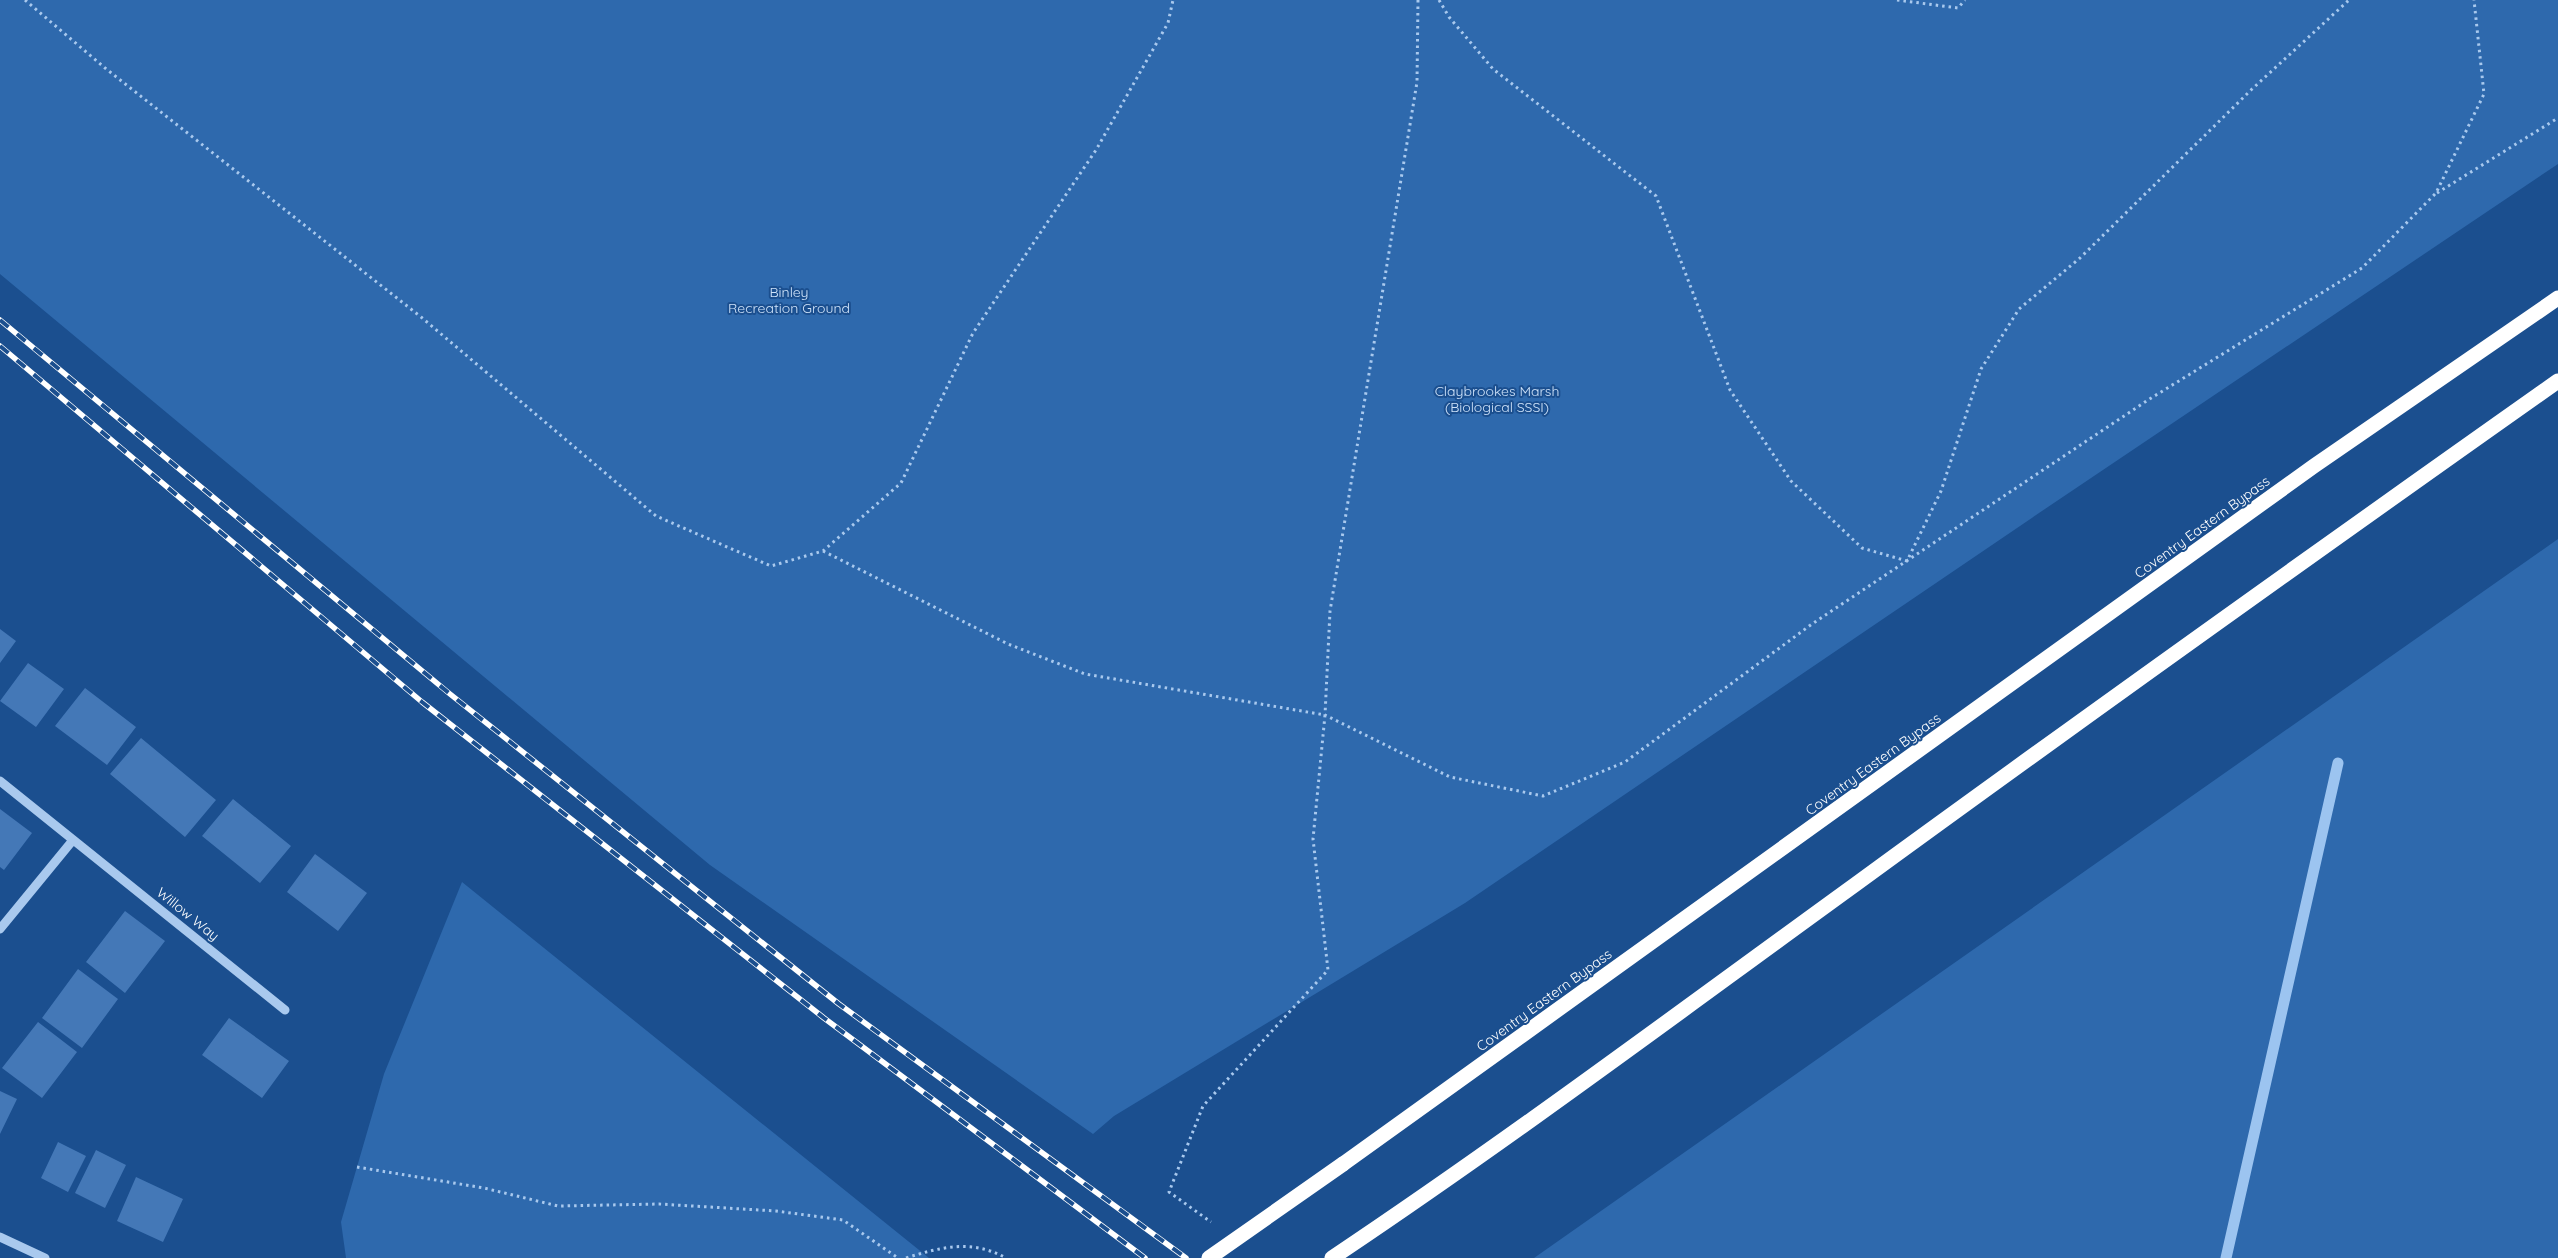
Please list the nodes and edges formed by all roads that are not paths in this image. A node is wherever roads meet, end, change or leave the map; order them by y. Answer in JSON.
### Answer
{"nodes":[{"id":1,"x":2558,"y":298,"type":"edge"},
{"id":2,"x":2558,"y":381,"type":"edge"},
{"id":3,"x":0,"y":781,"type":"edge"},
{"id":4,"x":73,"y":840,"type":"junction"},
{"id":5,"x":0,"y":929,"type":"edge"},
{"id":6,"x":285,"y":1010,"type":"dead end"},
{"id":7,"x":0,"y":1237,"type":"edge"},
{"id":8,"x":45,"y":1258,"type":"edge"},
{"id":9,"x":1209,"y":1258,"type":"edge"},
{"id":10,"x":1332,"y":1258,"type":"edge"}],
"edges":[{"from":1,"to":9,"type":"highway","name":"Coventry Eastern Bypass","bridge":true},
{"from":2,"to":10,"type":"highway"},
{"from":3,"to":4,"type":"street","name":"Willow Way"},
{"from":4,"to":5,"type":"street"},
{"from":4,"to":6,"type":"street","name":"Willow Way"},
{"from":7,"to":8,"type":"street"}]}
